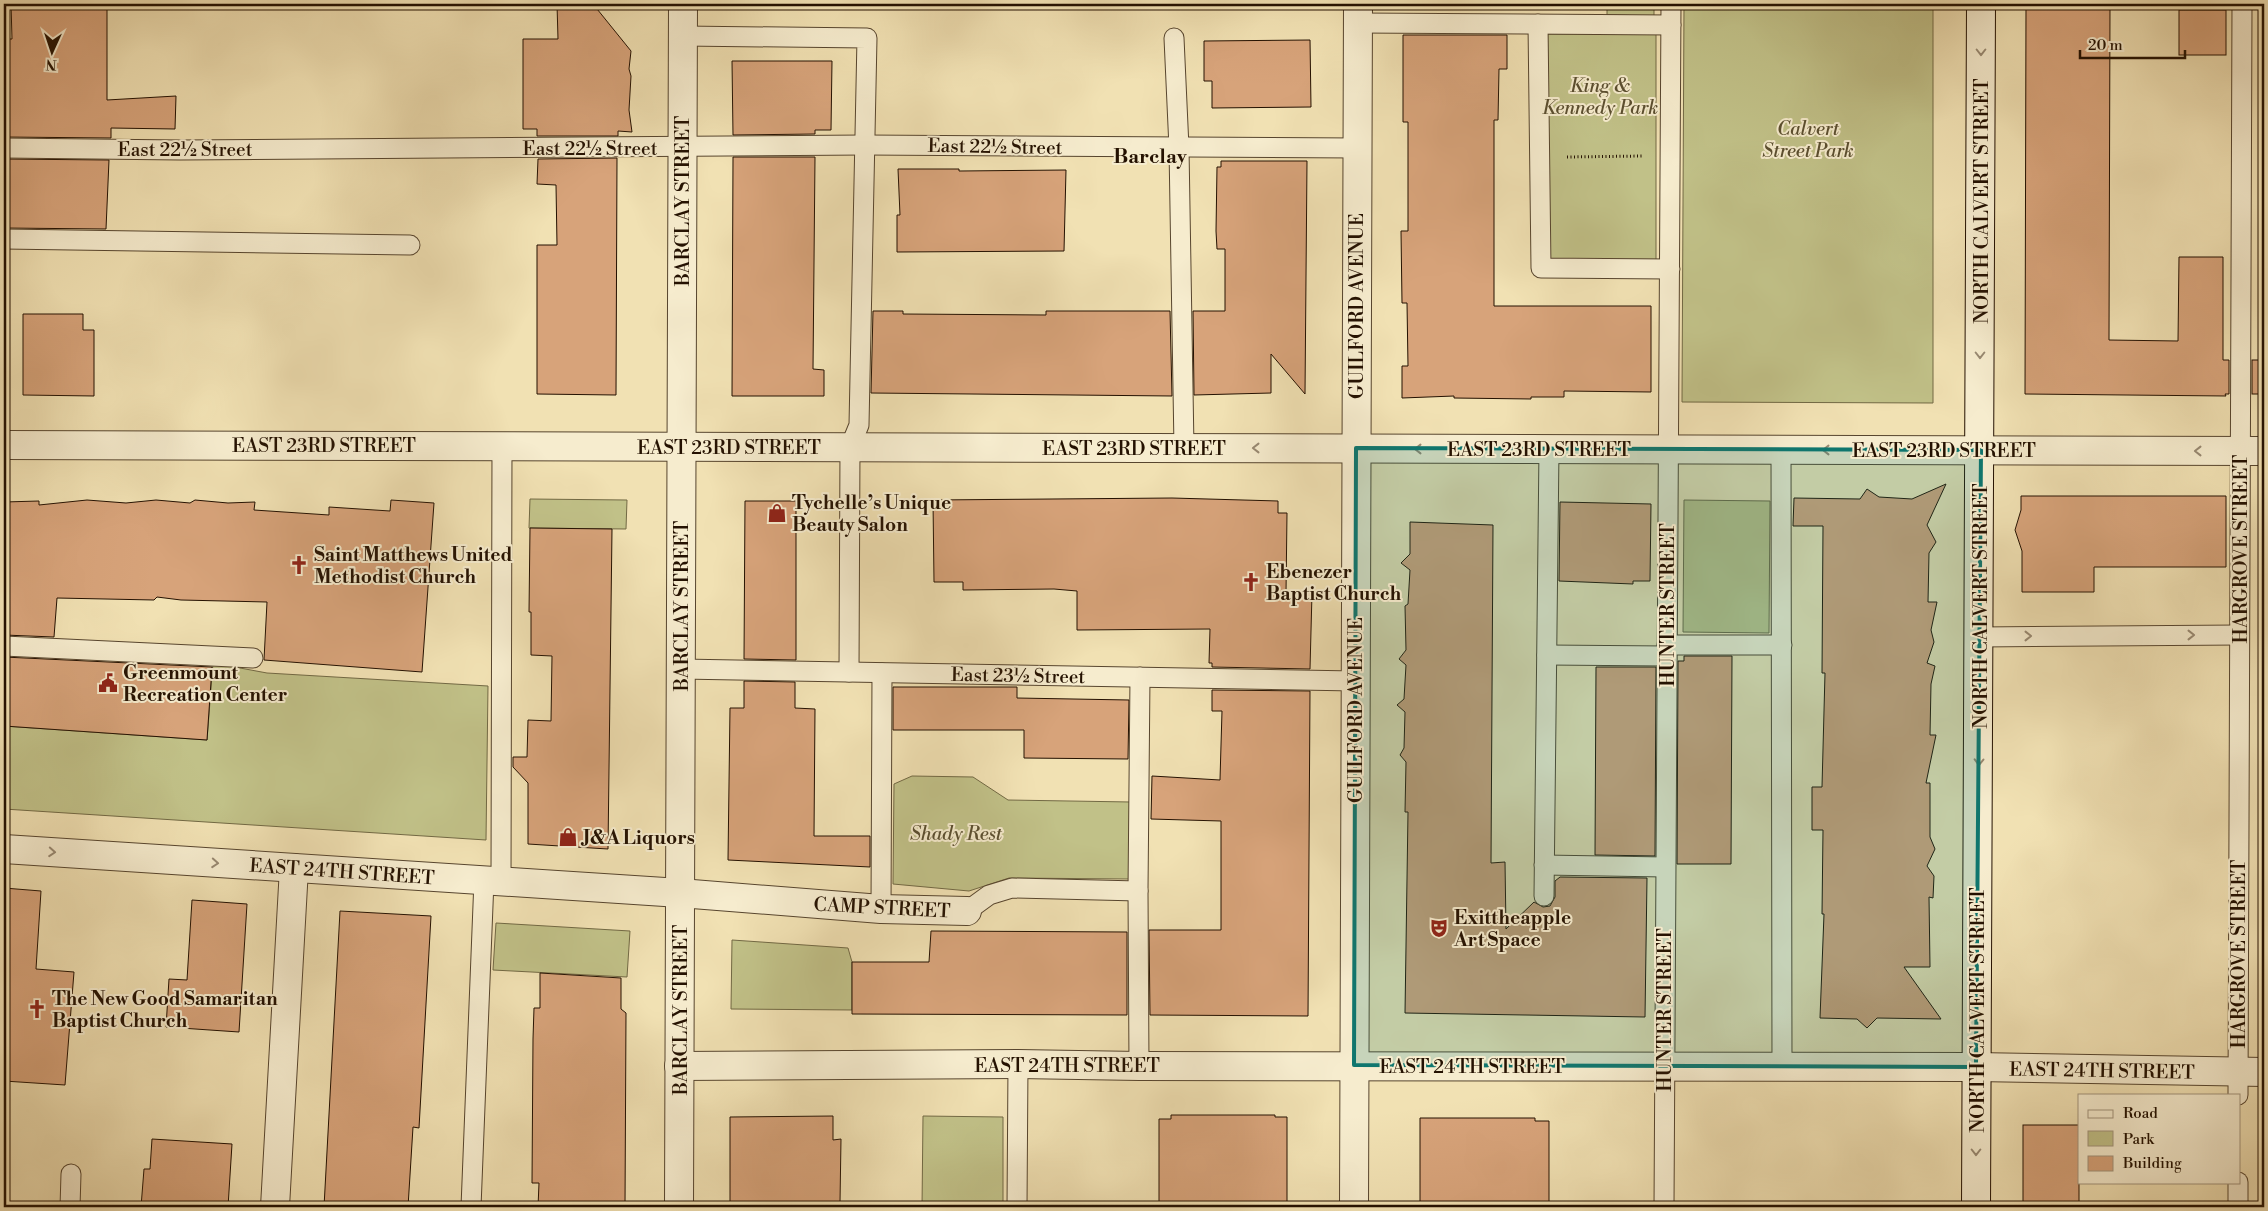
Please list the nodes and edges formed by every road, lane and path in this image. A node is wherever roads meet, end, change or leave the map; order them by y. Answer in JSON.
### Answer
{"nodes":[{"id":1,"x":683,"y":4,"type":"edge"},
{"id":2,"x":1671,"y":4,"type":"edge"},
{"id":3,"x":1981,"y":4,"type":"edge"},
{"id":4,"x":2242,"y":4,"type":"edge"},
{"id":5,"x":1358,"y":14,"type":"edge"},
{"id":6,"x":1538,"y":24,"type":"junction"},
{"id":7,"x":1671,"y":25,"type":"junction"},
{"id":8,"x":683,"y":36,"type":"junction"},
{"id":9,"x":1174,"y":38,"type":"dead end"},
{"id":10,"x":865,"y":145,"type":"junction"},
{"id":11,"x":682,"y":147,"type":"junction"},
{"id":12,"x":4,"y":148,"type":"edge"},
{"id":13,"x":1178,"y":148,"type":"junction"},
{"id":14,"x":1357,"y":148,"type":"junction"},
{"id":15,"x":1671,"y":156,"type":"junction"},
{"id":16,"x":1540,"y":157,"type":"junction"},
{"id":17,"x":4,"y":239,"type":"edge"},
{"id":18,"x":410,"y":245,"type":"dead end"},
{"id":19,"x":1670,"y":269,"type":"junction"},
{"id":20,"x":4,"y":445,"type":"edge"},
{"id":21,"x":502,"y":446,"type":"junction"},
{"id":22,"x":682,"y":446,"type":"junction"},
{"id":23,"x":850,"y":447,"type":"junction"},
{"id":24,"x":1184,"y":448,"type":"junction"},
{"id":25,"x":1356,"y":448,"type":"junction"},
{"id":26,"x":1549,"y":449,"type":"junction"},
{"id":27,"x":1667,"y":449,"type":"junction"},
{"id":28,"x":1781,"y":450,"type":"junction"},
{"id":29,"x":1981,"y":450,"type":"junction"},
{"id":30,"x":2252,"y":451,"type":"edge"},
{"id":31,"x":2239,"y":635,"type":"junction"},
{"id":32,"x":1980,"y":636,"type":"junction"},
{"id":33,"x":1782,"y":645,"type":"junction"},
{"id":34,"x":4,"y":646,"type":"edge"},
{"id":35,"x":1667,"y":651,"type":"junction"},
{"id":36,"x":1547,"y":655,"type":"junction"},
{"id":37,"x":253,"y":658,"type":"dead end"},
{"id":38,"x":681,"y":670,"type":"junction"},
{"id":39,"x":849,"y":672,"type":"junction"},
{"id":40,"x":882,"y":673,"type":"junction"},
{"id":41,"x":1140,"y":677,"type":"junction"},
{"id":42,"x":1355,"y":681,"type":"junction"},
{"id":43,"x":4,"y":848,"type":"edge"},
{"id":44,"x":1544,"y":865,"type":"junction"},
{"id":45,"x":1665,"y":867,"type":"junction"},
{"id":46,"x":294,"y":868,"type":"junction"},
{"id":47,"x":492,"y":881,"type":"junction"},
{"id":48,"x":1138,"y":892,"type":"junction"},
{"id":49,"x":680,"y":893,"type":"junction"},
{"id":50,"x":1544,"y":896,"type":"dead end"},
{"id":51,"x":881,"y":909,"type":"junction"},
{"id":52,"x":967,"y":910,"type":"joint"},
{"id":53,"x":1018,"y":1064,"type":"junction"},
{"id":54,"x":1354,"y":1065,"type":"junction"},
{"id":55,"x":680,"y":1066,"type":"junction"},
{"id":56,"x":1139,"y":1066,"type":"junction"},
{"id":57,"x":1664,"y":1067,"type":"junction"},
{"id":58,"x":1782,"y":1067,"type":"junction"},
{"id":59,"x":1976,"y":1067,"type":"junction"},
{"id":60,"x":2247,"y":1080,"type":"edge"},
{"id":61,"x":71,"y":1174,"type":"dead end"},
{"id":62,"x":2238,"y":1184,"type":"edge"},
{"id":63,"x":70,"y":1207,"type":"edge"},
{"id":64,"x":275,"y":1207,"type":"edge"},
{"id":65,"x":471,"y":1207,"type":"edge"},
{"id":66,"x":679,"y":1207,"type":"edge"},
{"id":67,"x":1017,"y":1207,"type":"edge"},
{"id":68,"x":1354,"y":1207,"type":"edge"},
{"id":69,"x":1664,"y":1207,"type":"edge"},
{"id":70,"x":1976,"y":1207,"type":"edge"},
{"id":71,"x":2238,"y":1207,"type":"edge"}],
"edges":[{"from":1,"to":8,"type":"street","name":"BARCLAY STREET"},
{"from":2,"to":7,"type":"lane","name":"HUNTER STREET"},
{"from":3,"to":29,"type":"street","name":"NORTH CALVERT STREET","one_way":true},
{"from":4,"to":30,"type":"lane","name":"HARGROVE STREET"},
{"from":5,"to":6,"type":"lane"},
{"from":5,"to":14,"type":"street","name":"GUILFORD AVENUE"},
{"from":6,"to":7,"type":"lane"},
{"from":6,"to":16,"type":"lane"},
{"from":7,"to":15,"type":"lane","name":"HUNTER STREET"},
{"from":8,"to":10,"type":"lane"},
{"from":8,"to":11,"type":"street","name":"BARCLAY STREET"},
{"from":9,"to":13,"type":"lane"},
{"from":10,"to":11,"type":"lane","name":"East 22½ Street"},
{"from":10,"to":13,"type":"lane","name":"East 22½ Street"},
{"from":10,"to":23,"type":"lane"},
{"from":11,"to":12,"type":"lane","name":"East 22½ Street"},
{"from":11,"to":22,"type":"street","name":"BARCLAY STREET"},
{"from":13,"to":14,"type":"lane","name":"East 22½ Street"},
{"from":13,"to":24,"type":"lane"},
{"from":14,"to":25,"type":"street","name":"GUILFORD AVENUE"},
{"from":15,"to":16,"type":"path"},
{"from":15,"to":19,"type":"lane","name":"HUNTER STREET"},
{"from":16,"to":19,"type":"lane"},
{"from":17,"to":18,"type":"lane"},
{"from":19,"to":27,"type":"lane","name":"HUNTER STREET"},
{"from":20,"to":21,"type":"street","name":"EAST 23RD STREET"},
{"from":21,"to":22,"type":"street","name":"EAST 23RD STREET"},
{"from":21,"to":47,"type":"lane"},
{"from":22,"to":23,"type":"street","name":"EAST 23RD STREET"},
{"from":22,"to":38,"type":"street","name":"BARCLAY STREET"},
{"from":23,"to":24,"type":"street","name":"EAST 23RD STREET"},
{"from":23,"to":39,"type":"lane"},
{"from":25,"to":24,"type":"street","name":"EAST 23RD STREET","one_way":true},
{"from":26,"to":25,"type":"street","name":"EAST 23RD STREET","one_way":true},
{"from":25,"to":42,"type":"street","name":"GUILFORD AVENUE"},
{"from":26,"to":27,"type":"street","name":"EAST 23RD STREET"},
{"from":26,"to":36,"type":"lane"},
{"from":27,"to":28,"type":"street","name":"EAST 23RD STREET"},
{"from":27,"to":35,"type":"lane","name":"HUNTER STREET"},
{"from":29,"to":28,"type":"street","name":"EAST 23RD STREET","one_way":true},
{"from":28,"to":33,"type":"lane"},
{"from":30,"to":29,"type":"street","name":"EAST 23RD STREET","one_way":true},
{"from":29,"to":32,"type":"street","name":"NORTH CALVERT STREET"},
{"from":30,"to":31,"type":"lane","name":"HARGROVE STREET"},
{"from":32,"to":31,"type":"lane","one_way":true},
{"from":31,"to":60,"type":"lane","name":"HARGROVE STREET"},
{"from":32,"to":59,"type":"street","name":"NORTH CALVERT STREET","one_way":true},
{"from":33,"to":35,"type":"lane"},
{"from":33,"to":58,"type":"lane"},
{"from":34,"to":37,"type":"lane"},
{"from":35,"to":36,"type":"lane"},
{"from":35,"to":45,"type":"lane","name":"HUNTER STREET"},
{"from":36,"to":44,"type":"lane"},
{"from":38,"to":39,"type":"lane","name":"East 23½ Street"},
{"from":38,"to":49,"type":"street","name":"BARCLAY STREET"},
{"from":39,"to":40,"type":"lane","name":"East 23½ Street"},
{"from":40,"to":41,"type":"lane","name":"East 23½ Street"},
{"from":40,"to":51,"type":"lane"},
{"from":41,"to":42,"type":"lane","name":"East 23½ Street"},
{"from":41,"to":48,"type":"lane"},
{"from":42,"to":54,"type":"street","name":"GUILFORD AVENUE"},
{"from":43,"to":46,"type":"street","name":"EAST 24TH STREET","one_way":true},
{"from":44,"to":45,"type":"lane"},
{"from":44,"to":50,"type":"lane"},
{"from":45,"to":57,"type":"lane","name":"HUNTER STREET"},
{"from":46,"to":47,"type":"street","name":"EAST 24TH STREET"},
{"from":46,"to":64,"type":"street"},
{"from":47,"to":49,"type":"street","name":"EAST 24TH STREET"},
{"from":47,"to":65,"type":"lane"},
{"from":48,"to":52,"type":"lane","name":"CAMP STREET"},
{"from":48,"to":56,"type":"lane"},
{"from":49,"to":51,"type":"street","name":"CAMP STREET"},
{"from":49,"to":55,"type":"street","name":"BARCLAY STREET"},
{"from":51,"to":52,"type":"street","name":"CAMP STREET"},
{"from":53,"to":55,"type":"street","name":"EAST 24TH STREET"},
{"from":53,"to":56,"type":"street","name":"EAST 24TH STREET"},
{"from":53,"to":67,"type":"lane"},
{"from":54,"to":56,"type":"street","name":"EAST 24TH STREET"},
{"from":54,"to":57,"type":"street","name":"EAST 24TH STREET"},
{"from":54,"to":68,"type":"street","name":"GUILFORD AVENUE"},
{"from":55,"to":66,"type":"street","name":"BARCLAY STREET"},
{"from":57,"to":58,"type":"street","name":"EAST 24TH STREET"},
{"from":57,"to":69,"type":"lane","name":"HUNTER STREET"},
{"from":58,"to":59,"type":"street","name":"EAST 24TH STREET"},
{"from":59,"to":60,"type":"street","name":"EAST 24TH STREET"},
{"from":59,"to":70,"type":"street","name":"NORTH CALVERT STREET","one_way":true},
{"from":61,"to":63,"type":"lane"},
{"from":62,"to":71,"type":"lane"}]}
